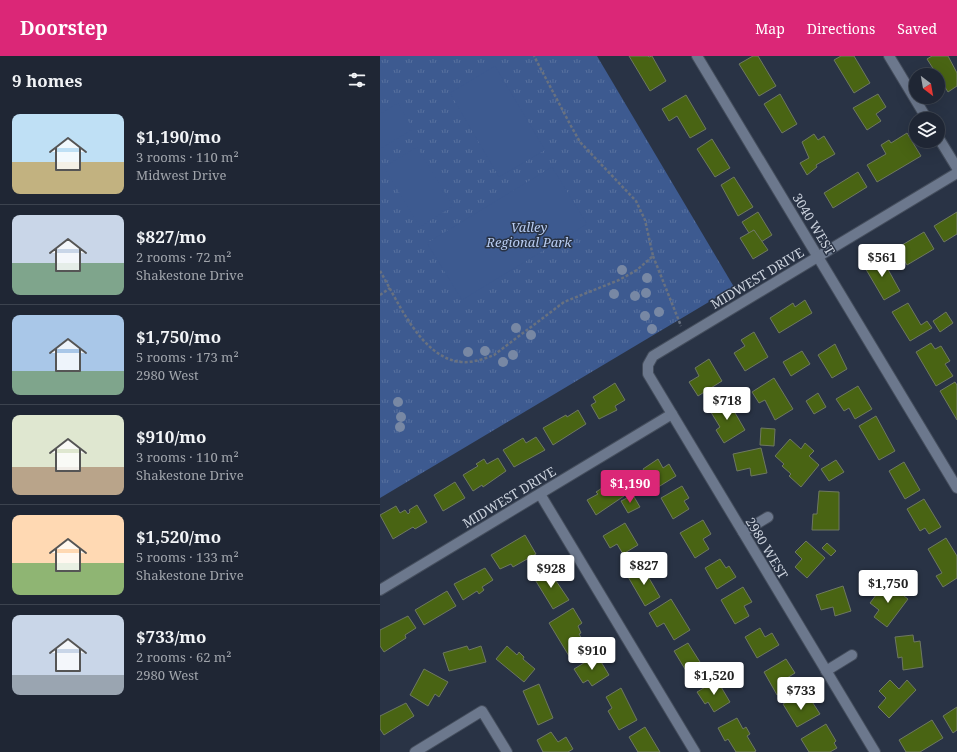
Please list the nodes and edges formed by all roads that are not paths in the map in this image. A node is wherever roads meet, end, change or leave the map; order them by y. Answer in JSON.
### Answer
{"nodes":[{"id":1,"x":697,"y":56,"type":"edge"},
{"id":2,"x":889,"y":56,"type":"edge"},
{"id":3,"x":923,"y":112,"type":"edge"},
{"id":4,"x":945,"y":148,"type":"edge"},
{"id":5,"x":957,"y":168,"type":"edge"},
{"id":6,"x":957,"y":173,"type":"edge"},
{"id":7,"x":818,"y":257,"type":"junction"},
{"id":8,"x":653,"y":356,"type":"joint"},
{"id":9,"x":672,"y":414,"type":"junction"},
{"id":10,"x":957,"y":488,"type":"edge"},
{"id":11,"x":540,"y":494,"type":"junction"},
{"id":12,"x":768,"y":517,"type":"dead end"},
{"id":13,"x":742,"y":532,"type":"junction"},
{"id":14,"x":380,"y":590,"type":"edge"},
{"id":15,"x":852,"y":655,"type":"dead end"},
{"id":16,"x":826,"y":671,"type":"junction"},
{"id":17,"x":415,"y":752,"type":"edge"},
{"id":18,"x":507,"y":752,"type":"edge"},
{"id":19,"x":695,"y":752,"type":"edge"},
{"id":20,"x":875,"y":752,"type":"edge"}],
"edges":[{"from":1,"to":7,"type":"street","name":"3040 WEST"},
{"from":2,"to":3,"type":"street"},
{"from":4,"to":5,"type":"street"},
{"from":6,"to":7,"type":"street","name":"MIDWEST DRIVE"},
{"from":7,"to":8,"type":"street","name":"MIDWEST DRIVE"},
{"from":7,"to":10,"type":"street","name":"3040 WEST"},
{"from":8,"to":9,"type":"street","name":"2980 WEST"},
{"from":9,"to":11,"type":"street","name":"MIDWEST DRIVE"},
{"from":9,"to":13,"type":"street","name":"2980 WEST"},
{"from":11,"to":14,"type":"street","name":"MIDWEST DRIVE"},
{"from":11,"to":19,"type":"street"},
{"from":12,"to":13,"type":"street"},
{"from":13,"to":16,"type":"street","name":"2980 WEST"},
{"from":15,"to":16,"type":"street"},
{"from":16,"to":20,"type":"street","name":"2980 WEST"},
{"from":17,"to":18,"type":"street"}]}
